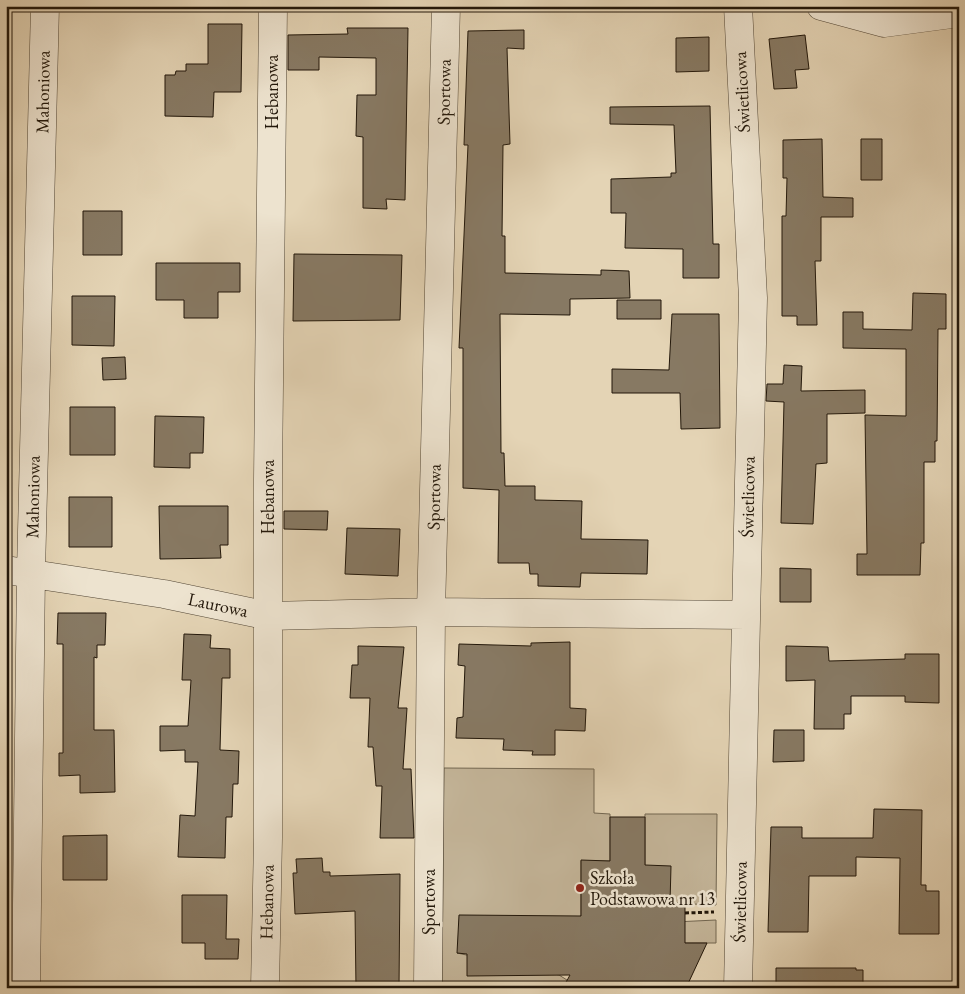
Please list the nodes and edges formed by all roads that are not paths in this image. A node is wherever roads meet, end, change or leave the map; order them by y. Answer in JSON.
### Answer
{"nodes":[{"id":1,"x":45,"y":6,"type":"edge"},
{"id":2,"x":272,"y":6,"type":"edge"},
{"id":3,"x":446,"y":6,"type":"edge"},
{"id":4,"x":738,"y":6,"type":"edge"},
{"id":5,"x":821,"y":6,"type":"edge"},
{"id":6,"x":959,"y":13,"type":"edge"},
{"id":7,"x":19,"y":571,"type":"edge"},
{"id":8,"x":431,"y":612,"type":"junction"},
{"id":9,"x":746,"y":615,"type":"junction"},
{"id":10,"x":269,"y":616,"type":"junction"},
{"id":11,"x":26,"y":988,"type":"edge"},
{"id":12,"x":265,"y":988,"type":"edge"},
{"id":13,"x":428,"y":988,"type":"edge"},
{"id":14,"x":738,"y":988,"type":"edge"}],
"edges":[{"from":1,"to":7,"type":"street","name":"Mahoniowa"},
{"from":2,"to":10,"type":"street","name":"Hebanowa"},
{"from":3,"to":8,"type":"street","name":"Sportowa"},
{"from":4,"to":9,"type":"street","name":"Świetlicowa"},
{"from":5,"to":6,"type":"street"},
{"from":7,"to":10,"type":"street","name":"Laurowa"},
{"from":7,"to":11,"type":"street","name":"Mahoniowa"},
{"from":8,"to":9,"type":"street","name":"Laurowa"},
{"from":8,"to":10,"type":"street","name":"Laurowa"},
{"from":8,"to":13,"type":"street","name":"Sportowa"},
{"from":9,"to":14,"type":"street","name":"Świetlicowa"},
{"from":10,"to":12,"type":"street","name":"Hebanowa"}]}
